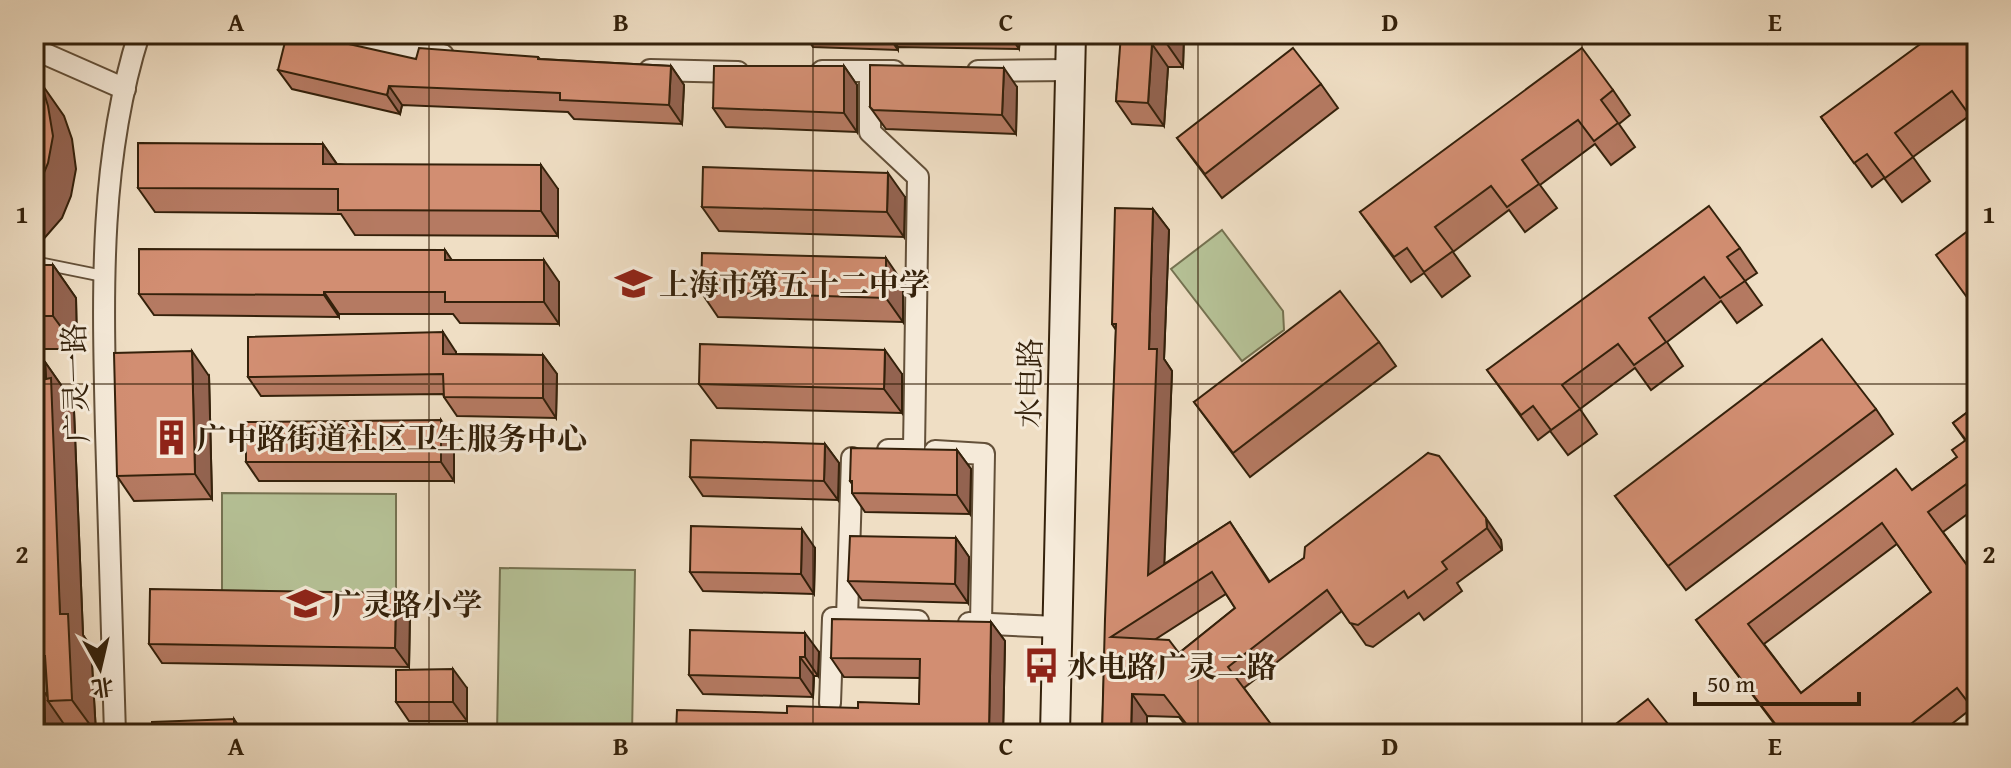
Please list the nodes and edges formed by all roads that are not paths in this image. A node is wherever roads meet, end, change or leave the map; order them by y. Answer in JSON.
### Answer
{"nodes":[{"id":1,"x":139,"y":34,"type":"edge"},
{"id":2,"x":341,"y":34,"type":"edge"},
{"id":3,"x":1071,"y":34,"type":"edge"},
{"id":4,"x":34,"y":49,"type":"edge"},
{"id":5,"x":464,"y":57,"type":"edge"},
{"id":6,"x":629,"y":69,"type":"edge"},
{"id":7,"x":1070,"y":70,"type":"junction"},
{"id":8,"x":765,"y":71,"type":"edge"},
{"id":9,"x":795,"y":71,"type":"edge"},
{"id":10,"x":870,"y":71,"type":"junction"},
{"id":11,"x":917,"y":71,"type":"edge"},
{"id":12,"x":963,"y":71,"type":"edge"},
{"id":13,"x":125,"y":89,"type":"junction"},
{"id":14,"x":34,"y":262,"type":"edge"},
{"id":15,"x":103,"y":276,"type":"junction"},
{"id":16,"x":914,"y":450,"type":"junction"},
{"id":17,"x":847,"y":618,"type":"junction"},
{"id":18,"x":981,"y":624,"type":"junction"},
{"id":19,"x":1057,"y":627,"type":"junction"},
{"id":20,"x":830,"y":703,"type":"dead end"},
{"id":21,"x":115,"y":734,"type":"edge"},
{"id":22,"x":1055,"y":734,"type":"edge"}],
"edges":[{"from":1,"to":13,"type":"street","name":"广灵一路"},
{"from":2,"to":5,"type":"street"},
{"from":3,"to":7,"type":"main road","name":"水电路"},
{"from":4,"to":13,"type":"street"},
{"from":6,"to":8,"type":"street"},
{"from":7,"to":12,"type":"street"},
{"from":7,"to":19,"type":"main road","name":"水电路"},
{"from":9,"to":10,"type":"street"},
{"from":10,"to":11,"type":"street"},
{"from":10,"to":16,"type":"street"},
{"from":13,"to":15,"type":"street","name":"广灵一路"},
{"from":14,"to":15,"type":"lane"},
{"from":15,"to":21,"type":"street","name":"广灵一路"},
{"from":16,"to":17,"type":"street"},
{"from":16,"to":18,"type":"street"},
{"from":17,"to":18,"type":"street"},
{"from":17,"to":20,"type":"street"},
{"from":18,"to":19,"type":"street"},
{"from":19,"to":22,"type":"main road","name":"水电路"}]}
